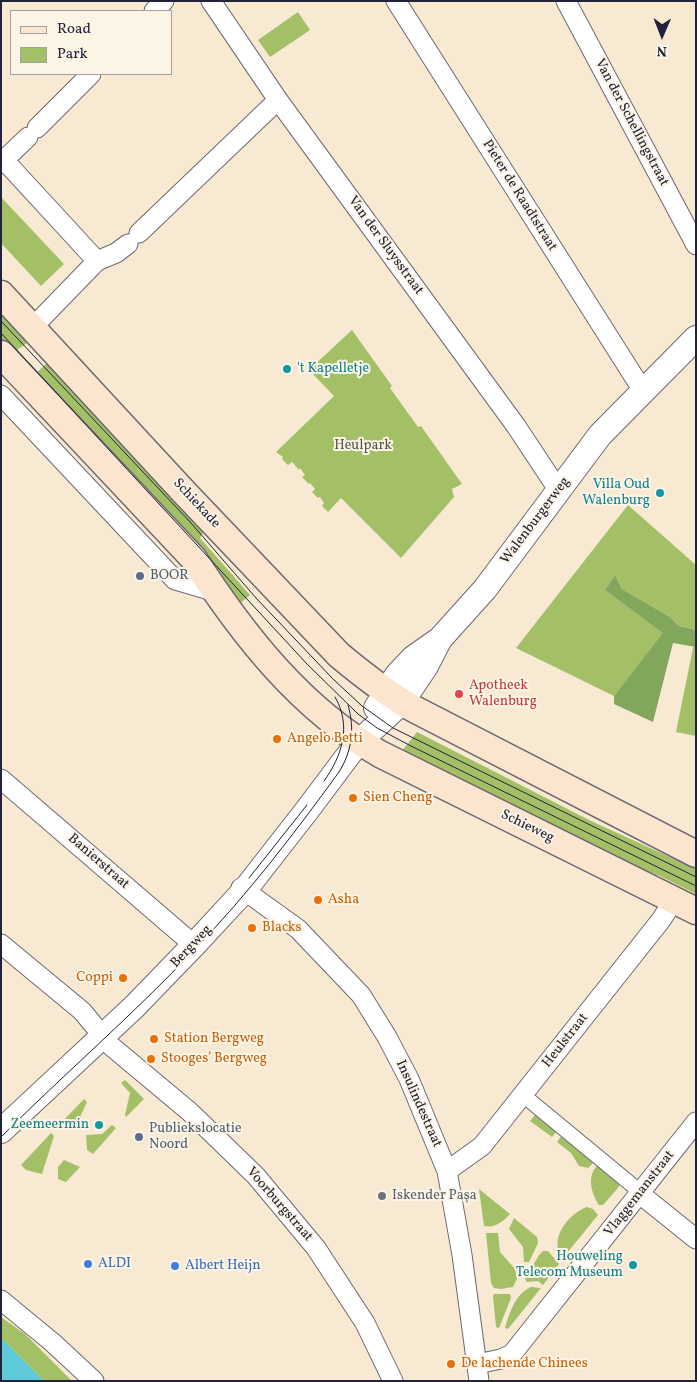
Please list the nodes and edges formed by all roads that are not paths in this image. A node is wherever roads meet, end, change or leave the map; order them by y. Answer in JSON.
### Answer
{"nodes":[{"id":1,"x":164,"y":1,"type":"edge"},
{"id":2,"x":211,"y":1,"type":"edge"},
{"id":3,"x":396,"y":1,"type":"edge"},
{"id":4,"x":566,"y":1,"type":"edge"},
{"id":5,"x":155,"y":10,"type":"edge"},
{"id":6,"x":91,"y":75,"type":"edge"},
{"id":7,"x":278,"y":100,"type":"junction"},
{"id":8,"x":2,"y":161,"type":"edge"},
{"id":9,"x":696,"y":245,"type":"edge"},
{"id":10,"x":98,"y":260,"type":"junction"},
{"id":11,"x":1,"y":294,"type":"edge"},
{"id":12,"x":32,"y":328,"type":"junction"},
{"id":13,"x":696,"y":338,"type":"edge"},
{"id":14,"x":1,"y":354,"type":"edge"},
{"id":15,"x":642,"y":391,"type":"junction"},
{"id":16,"x":1,"y":395,"type":"edge"},
{"id":17,"x":559,"y":492,"type":"junction"},
{"id":18,"x":216,"y":592,"type":"junction"},
{"id":19,"x":395,"y":697,"type":"junction"},
{"id":20,"x":359,"y":742,"type":"junction"},
{"id":21,"x":1,"y":779,"type":"edge"},
{"id":22,"x":696,"y":854,"type":"edge"},
{"id":23,"x":242,"y":890,"type":"junction"},
{"id":24,"x":685,"y":905,"type":"edge"},
{"id":25,"x":1,"y":944,"type":"edge"},
{"id":26,"x":194,"y":945,"type":"junction"},
{"id":27,"x":104,"y":1038,"type":"junction"},
{"id":28,"x":523,"y":1095,"type":"junction"},
{"id":29,"x":696,"y":1122,"type":"edge"},
{"id":30,"x":3,"y":1126,"type":"edge"},
{"id":31,"x":447,"y":1171,"type":"junction"},
{"id":32,"x":640,"y":1194,"type":"junction"},
{"id":33,"x":696,"y":1238,"type":"edge"},
{"id":34,"x":1,"y":1300,"type":"edge"},
{"id":35,"x":478,"y":1372,"type":"edge"},
{"id":36,"x":94,"y":1381,"type":"edge"},
{"id":37,"x":392,"y":1381,"type":"edge"}],
"edges":[{"from":1,"to":5,"type":"street"},
{"from":2,"to":7,"type":"street","name":"Van der Sluysstraat"},
{"from":3,"to":15,"type":"street","name":"Pieter de Raadtstraat"},
{"from":4,"to":9,"type":"street","name":"Van der Schellingstraat"},
{"from":6,"to":8,"type":"street"},
{"from":7,"to":10,"type":"street"},
{"from":7,"to":17,"type":"street","name":"Van der Sluysstraat"},
{"from":8,"to":10,"type":"street"},
{"from":10,"to":12,"type":"street"},
{"from":11,"to":12,"type":"main road","name":"Schiekade"},
{"from":12,"to":19,"type":"main road","name":"Schiekade"},
{"from":13,"to":15,"type":"street","name":"Walenburgerweg"},
{"from":14,"to":18,"type":"main road"},
{"from":15,"to":17,"type":"street","name":"Walenburgerweg"},
{"from":16,"to":18,"type":"street"},
{"from":17,"to":19,"type":"street","name":"Walenburgerweg"},
{"from":18,"to":20,"type":"main road"},
{"from":19,"to":20,"type":"street","name":"Walenburgerweg"},
{"from":19,"to":22,"type":"main road"},
{"from":20,"to":23,"type":"street","name":"Bergweg"},
{"from":20,"to":24,"type":"main road","name":"Schieweg"},
{"from":21,"to":26,"type":"street","name":"Banierstraat"},
{"from":23,"to":26,"type":"street","name":"Bergweg"},
{"from":23,"to":31,"type":"street","name":"Insulindestraat"},
{"from":24,"to":28,"type":"street","name":"Heulstraat"},
{"from":25,"to":27,"type":"street","name":"Voorburgstraat"},
{"from":26,"to":27,"type":"street","name":"Bergweg"},
{"from":27,"to":30,"type":"street","name":"Bergweg"},
{"from":27,"to":37,"type":"street","name":"Voorburgstraat"},
{"from":28,"to":31,"type":"street","name":"Heulstraat"},
{"from":28,"to":32,"type":"street"},
{"from":29,"to":32,"type":"street","name":"Vlaggemanstraat"},
{"from":31,"to":35,"type":"street","name":"Insulindestraat"},
{"from":32,"to":33,"type":"street"},
{"from":32,"to":35,"type":"street","name":"Vlaggemanstraat"},
{"from":34,"to":36,"type":"street"}]}
